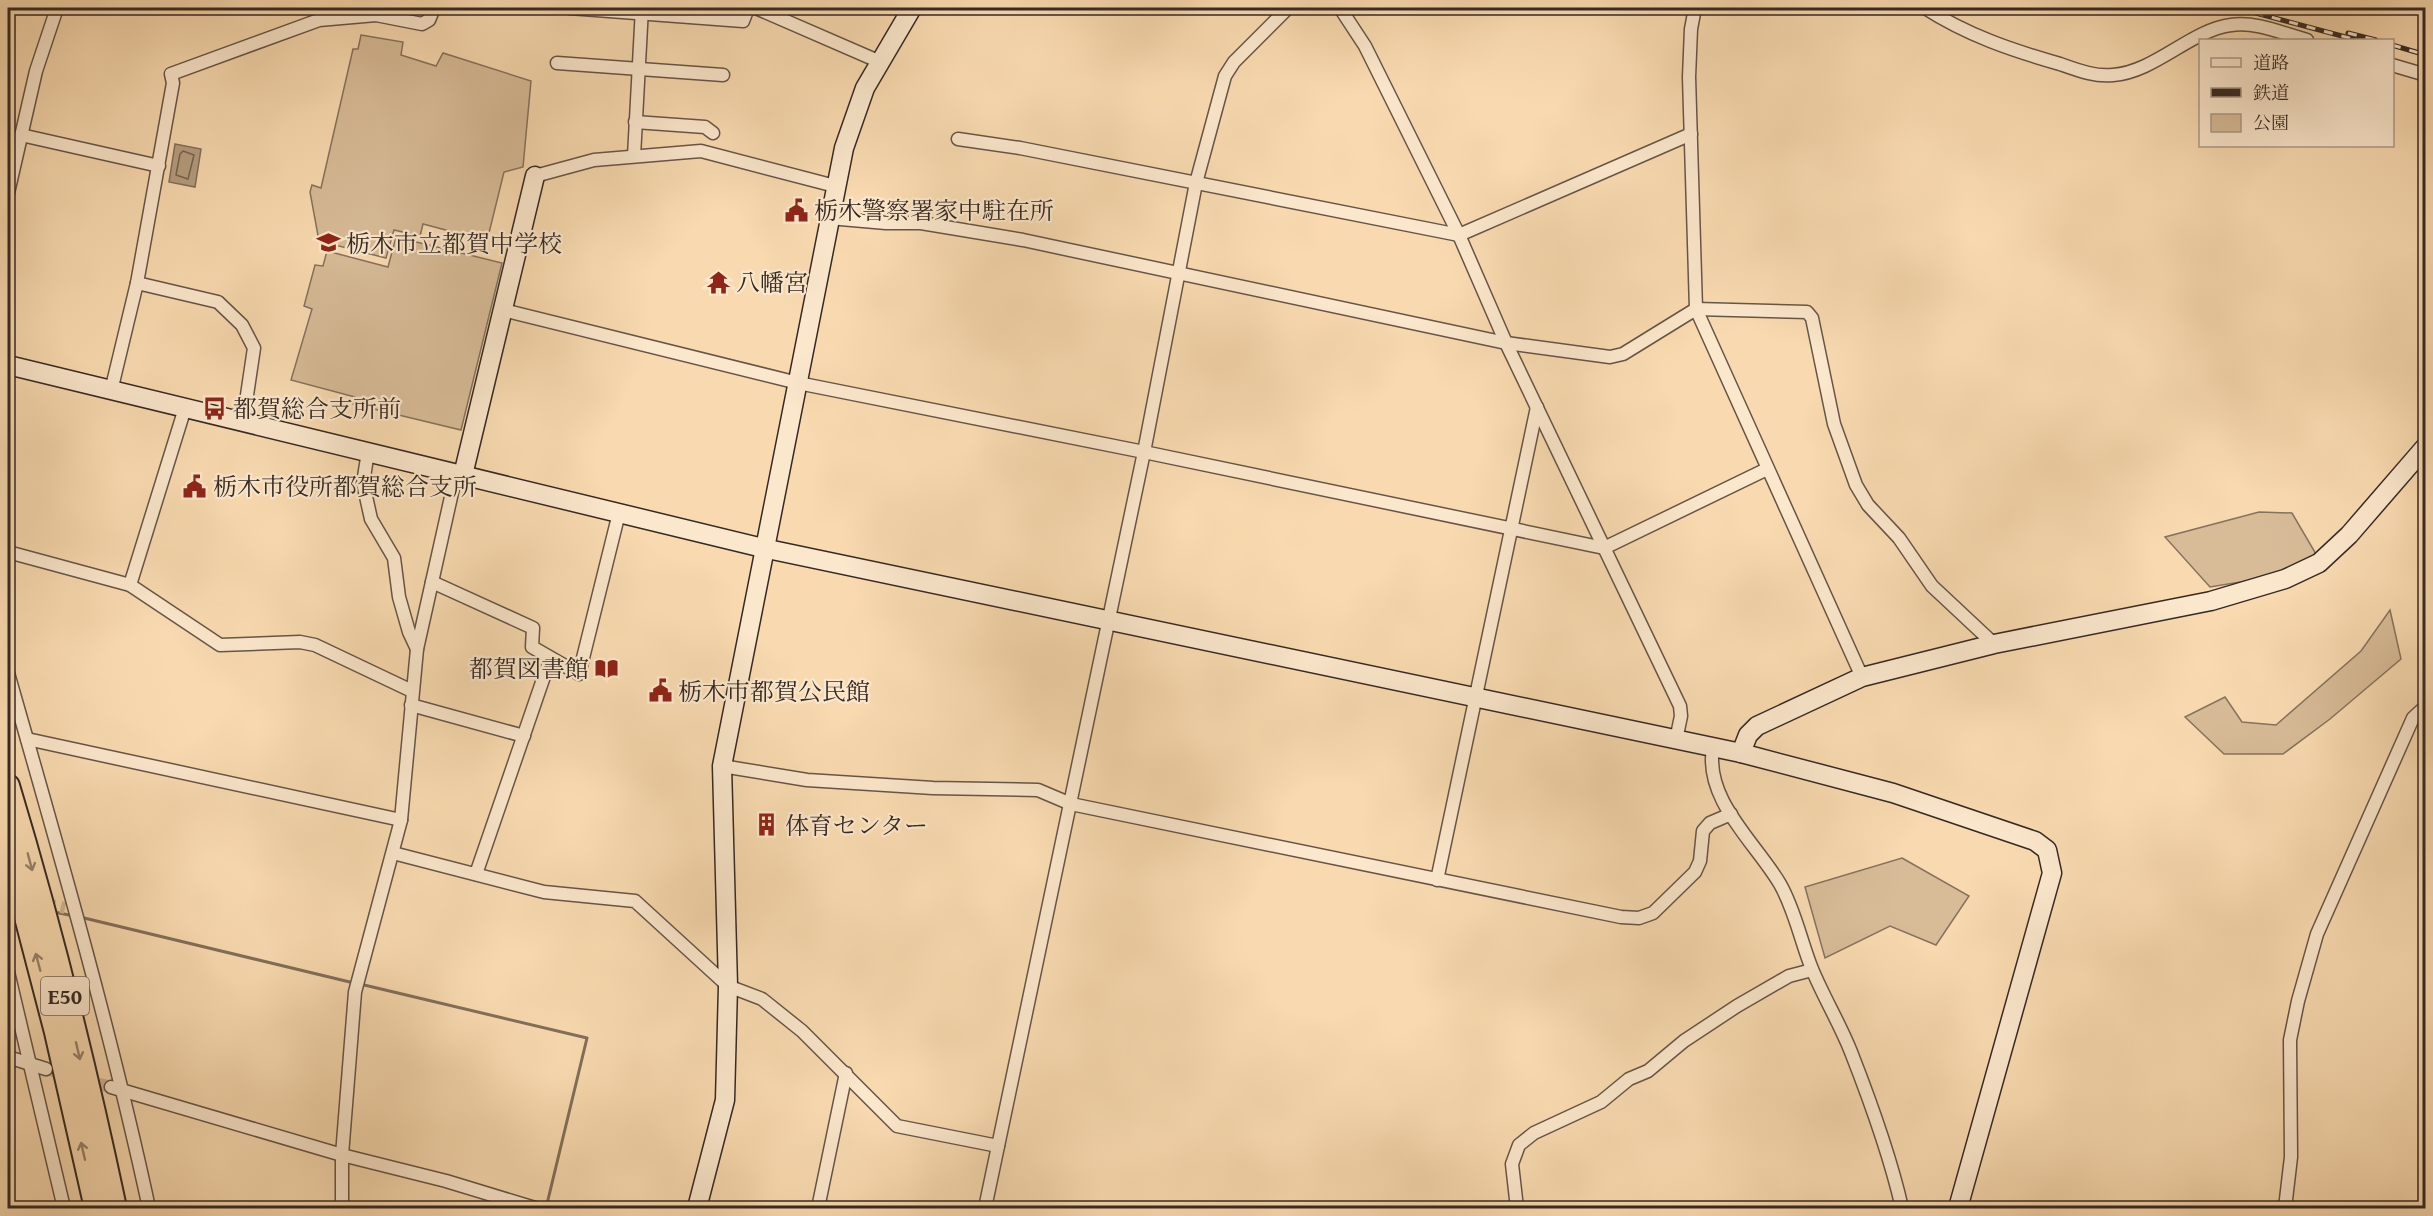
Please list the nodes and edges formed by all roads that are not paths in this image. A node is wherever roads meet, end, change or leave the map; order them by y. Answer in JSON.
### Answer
{"nodes":[{"id":1,"x":57,"y":8,"type":"edge"},
{"id":2,"x":434,"y":8,"type":"edge"},
{"id":3,"x":569,"y":8,"type":"edge"},
{"id":4,"x":748,"y":8,"type":"edge"},
{"id":5,"x":756,"y":8,"type":"edge"},
{"id":6,"x":912,"y":8,"type":"edge"},
{"id":7,"x":1288,"y":8,"type":"edge"},
{"id":8,"x":1340,"y":8,"type":"edge"},
{"id":9,"x":1695,"y":8,"type":"edge"},
{"id":10,"x":1925,"y":8,"type":"edge"},
{"id":11,"x":642,"y":10,"type":"edge"},
{"id":12,"x":387,"y":13,"type":"edge"},
{"id":13,"x":2201,"y":39,"type":"edge"},
{"id":14,"x":2303,"y":39,"type":"edge"},
{"id":15,"x":2199,"y":40,"type":"edge"},
{"id":16,"x":878,"y":61,"type":"junction"},
{"id":17,"x":557,"y":63,"type":"dead end"},
{"id":18,"x":2394,"y":66,"type":"edge"},
{"id":19,"x":638,"y":70,"type":"junction"},
{"id":20,"x":723,"y":75,"type":"dead end"},
{"id":21,"x":2426,"y":75,"type":"edge"},
{"id":22,"x":635,"y":122,"type":"junction"},
{"id":23,"x":713,"y":133,"type":"dead end"},
{"id":24,"x":1690,"y":134,"type":"junction"},
{"id":25,"x":21,"y":135,"type":"junction"},
{"id":26,"x":958,"y":139,"type":"dead end"},
{"id":27,"x":634,"y":156,"type":"junction"},
{"id":28,"x":159,"y":166,"type":"junction"},
{"id":29,"x":535,"y":176,"type":"joint"},
{"id":30,"x":1196,"y":183,"type":"junction"},
{"id":31,"x":835,"y":186,"type":"junction"},
{"id":32,"x":8,"y":193,"type":"edge"},
{"id":33,"x":829,"y":218,"type":"junction"},
{"id":34,"x":1459,"y":235,"type":"junction"},
{"id":35,"x":1178,"y":272,"type":"junction"},
{"id":36,"x":137,"y":284,"type":"junction"},
{"id":37,"x":1696,"y":309,"type":"junction"},
{"id":38,"x":503,"y":310,"type":"junction"},
{"id":39,"x":1506,"y":343,"type":"junction"},
{"id":40,"x":8,"y":365,"type":"edge"},
{"id":41,"x":798,"y":383,"type":"junction"},
{"id":42,"x":111,"y":391,"type":"junction"},
{"id":43,"x":1537,"y":406,"type":"junction"},
{"id":44,"x":185,"y":408,"type":"junction"},
{"id":45,"x":243,"y":422,"type":"junction"},
{"id":46,"x":2426,"y":446,"type":"edge"},
{"id":47,"x":368,"y":452,"type":"junction"},
{"id":48,"x":1144,"y":452,"type":"junction"},
{"id":49,"x":1767,"y":469,"type":"junction"},
{"id":50,"x":462,"y":475,"type":"junction"},
{"id":51,"x":619,"y":513,"type":"junction"},
{"id":52,"x":1510,"y":530,"type":"junction"},
{"id":53,"x":763,"y":548,"type":"junction"},
{"id":54,"x":1604,"y":548,"type":"junction"},
{"id":55,"x":8,"y":552,"type":"edge"},
{"id":56,"x":432,"y":582,"type":"junction"},
{"id":57,"x":130,"y":585,"type":"junction"},
{"id":58,"x":1107,"y":621,"type":"junction"},
{"id":59,"x":1994,"y":644,"type":"junction"},
{"id":60,"x":417,"y":649,"type":"junction"},
{"id":61,"x":550,"y":659,"type":"junction"},
{"id":62,"x":8,"y":673,"type":"edge"},
{"id":63,"x":1862,"y":677,"type":"junction"},
{"id":64,"x":412,"y":692,"type":"junction"},
{"id":65,"x":1476,"y":698,"type":"junction"},
{"id":66,"x":411,"y":705,"type":"junction"},
{"id":67,"x":2426,"y":706,"type":"edge"},
{"id":68,"x":524,"y":736,"type":"junction"},
{"id":69,"x":27,"y":739,"type":"junction"},
{"id":70,"x":1676,"y":740,"type":"junction"},
{"id":71,"x":1713,"y":748,"type":"junction"},
{"id":72,"x":1741,"y":753,"type":"junction"},
{"id":73,"x":722,"y":766,"type":"junction"},
{"id":74,"x":8,"y":786,"type":"edge"},
{"id":75,"x":1071,"y":804,"type":"junction"},
{"id":76,"x":1731,"y":814,"type":"junction"},
{"id":77,"x":401,"y":820,"type":"junction"},
{"id":78,"x":8,"y":848,"type":"edge"},
{"id":79,"x":393,"y":853,"type":"junction"},
{"id":80,"x":476,"y":874,"type":"junction"},
{"id":81,"x":1437,"y":880,"type":"junction"},
{"id":82,"x":64,"y":908,"type":"tunnel mouth"},
{"id":83,"x":78,"y":914,"type":"junction"},
{"id":84,"x":1812,"y":970,"type":"junction"},
{"id":85,"x":8,"y":972,"type":"edge"},
{"id":86,"x":728,"y":986,"type":"junction"},
{"id":87,"x":8,"y":1057,"type":"edge"},
{"id":88,"x":30,"y":1062,"type":"junction"},
{"id":89,"x":46,"y":1069,"type":"tunnel mouth"},
{"id":90,"x":846,"y":1073,"type":"junction"},
{"id":91,"x":111,"y":1087,"type":"tunnel mouth"},
{"id":92,"x":124,"y":1093,"type":"junction"},
{"id":93,"x":998,"y":1146,"type":"junction"},
{"id":94,"x":342,"y":1155,"type":"junction"},
{"id":95,"x":64,"y":1209,"type":"edge"},
{"id":96,"x":96,"y":1209,"type":"edge"},
{"id":97,"x":114,"y":1209,"type":"edge"},
{"id":98,"x":149,"y":1209,"type":"edge"},
{"id":99,"x":342,"y":1209,"type":"edge"},
{"id":100,"x":535,"y":1209,"type":"edge"},
{"id":101,"x":698,"y":1209,"type":"edge"},
{"id":102,"x":818,"y":1209,"type":"edge"},
{"id":103,"x":985,"y":1209,"type":"edge"},
{"id":104,"x":1517,"y":1209,"type":"edge"},
{"id":105,"x":1902,"y":1209,"type":"edge"},
{"id":106,"x":1958,"y":1209,"type":"edge"},
{"id":107,"x":2285,"y":1209,"type":"edge"}],
"edges":[{"from":1,"to":25,"type":"street"},
{"from":2,"to":12,"type":"street"},
{"from":3,"to":11,"type":"street"},
{"from":4,"to":11,"type":"street"},
{"from":5,"to":16,"type":"street"},
{"from":6,"to":16,"type":"street"},
{"from":7,"to":30,"type":"street"},
{"from":8,"to":34,"type":"street"},
{"from":9,"to":24,"type":"street"},
{"from":10,"to":15,"type":"street"},
{"from":11,"to":19,"type":"street"},
{"from":12,"to":28,"type":"street"},
{"from":13,"to":14,"type":"street"},
{"from":16,"to":31,"type":"street"},
{"from":17,"to":19,"type":"street"},
{"from":18,"to":21,"type":"street"},
{"from":19,"to":20,"type":"street"},
{"from":19,"to":22,"type":"street"},
{"from":22,"to":23,"type":"street"},
{"from":22,"to":27,"type":"street"},
{"from":24,"to":34,"type":"street"},
{"from":24,"to":37,"type":"street"},
{"from":25,"to":28,"type":"street"},
{"from":25,"to":32,"type":"street"},
{"from":26,"to":30,"type":"street"},
{"from":27,"to":29,"type":"street"},
{"from":27,"to":31,"type":"street"},
{"from":28,"to":36,"type":"street"},
{"from":29,"to":38,"type":"street"},
{"from":30,"to":34,"type":"street"},
{"from":30,"to":35,"type":"street"},
{"from":31,"to":33,"type":"street"},
{"from":33,"to":35,"type":"street"},
{"from":33,"to":41,"type":"street"},
{"from":34,"to":39,"type":"street"},
{"from":35,"to":39,"type":"street"},
{"from":35,"to":48,"type":"street"},
{"from":36,"to":42,"type":"street"},
{"from":36,"to":45,"type":"street"},
{"from":37,"to":39,"type":"street"},
{"from":37,"to":49,"type":"street"},
{"from":37,"to":59,"type":"street"},
{"from":38,"to":41,"type":"street"},
{"from":38,"to":50,"type":"street"},
{"from":39,"to":43,"type":"street"},
{"from":40,"to":42,"type":"street"},
{"from":41,"to":48,"type":"street"},
{"from":41,"to":53,"type":"street"},
{"from":42,"to":44,"type":"street"},
{"from":43,"to":52,"type":"street"},
{"from":43,"to":54,"type":"street"},
{"from":44,"to":45,"type":"street"},
{"from":44,"to":57,"type":"street"},
{"from":45,"to":47,"type":"street"},
{"from":46,"to":59,"type":"street"},
{"from":47,"to":50,"type":"street"},
{"from":47,"to":60,"type":"street"},
{"from":48,"to":52,"type":"street"},
{"from":48,"to":58,"type":"street"},
{"from":49,"to":54,"type":"street"},
{"from":49,"to":63,"type":"street"},
{"from":50,"to":51,"type":"street"},
{"from":50,"to":56,"type":"street"},
{"from":51,"to":53,"type":"street"},
{"from":51,"to":61,"type":"street"},
{"from":52,"to":54,"type":"street"},
{"from":52,"to":65,"type":"street"},
{"from":53,"to":58,"type":"street"},
{"from":53,"to":73,"type":"street"},
{"from":54,"to":70,"type":"street"},
{"from":55,"to":57,"type":"street"},
{"from":56,"to":60,"type":"street"},
{"from":56,"to":61,"type":"street"},
{"from":57,"to":64,"type":"street"},
{"from":58,"to":65,"type":"street"},
{"from":58,"to":75,"type":"street"},
{"from":59,"to":63,"type":"street"},
{"from":60,"to":64,"type":"street"},
{"from":61,"to":68,"type":"street"},
{"from":62,"to":69,"type":"street"},
{"from":63,"to":72,"type":"street"},
{"from":64,"to":66,"type":"street"},
{"from":65,"to":70,"type":"street"},
{"from":65,"to":81,"type":"street"},
{"from":66,"to":68,"type":"street"},
{"from":66,"to":77,"type":"street"},
{"from":67,"to":107,"type":"street"},
{"from":68,"to":80,"type":"street"},
{"from":69,"to":77,"type":"street"},
{"from":69,"to":83,"type":"street"},
{"from":70,"to":71,"type":"street"},
{"from":71,"to":72,"type":"street"},
{"from":71,"to":76,"type":"street"},
{"from":72,"to":106,"type":"street"},
{"from":73,"to":75,"type":"street"},
{"from":73,"to":86,"type":"street"},
{"from":74,"to":97,"type":"highway","number":"E50","one_way":true},
{"from":75,"to":81,"type":"street"},
{"from":75,"to":93,"type":"street"},
{"from":76,"to":81,"type":"street"},
{"from":76,"to":84,"type":"street"},
{"from":77,"to":79,"type":"street"},
{"from":96,"to":78,"type":"highway","number":"E50","one_way":true},
{"from":79,"to":80,"type":"street"},
{"from":79,"to":94,"type":"street"},
{"from":80,"to":86,"type":"street"},
{"from":82,"to":83,"type":"street"},
{"from":83,"to":92,"type":"street"},
{"from":84,"to":104,"type":"street"},
{"from":84,"to":105,"type":"street"},
{"from":85,"to":88,"type":"street"},
{"from":86,"to":90,"type":"street"},
{"from":86,"to":101,"type":"street"},
{"from":87,"to":88,"type":"street"},
{"from":88,"to":89,"type":"street"},
{"from":88,"to":95,"type":"street"},
{"from":90,"to":93,"type":"street"},
{"from":90,"to":102,"type":"street"},
{"from":91,"to":92,"type":"street"},
{"from":92,"to":94,"type":"street"},
{"from":92,"to":98,"type":"street"},
{"from":93,"to":103,"type":"street"},
{"from":94,"to":99,"type":"street"},
{"from":94,"to":100,"type":"street"}]}
